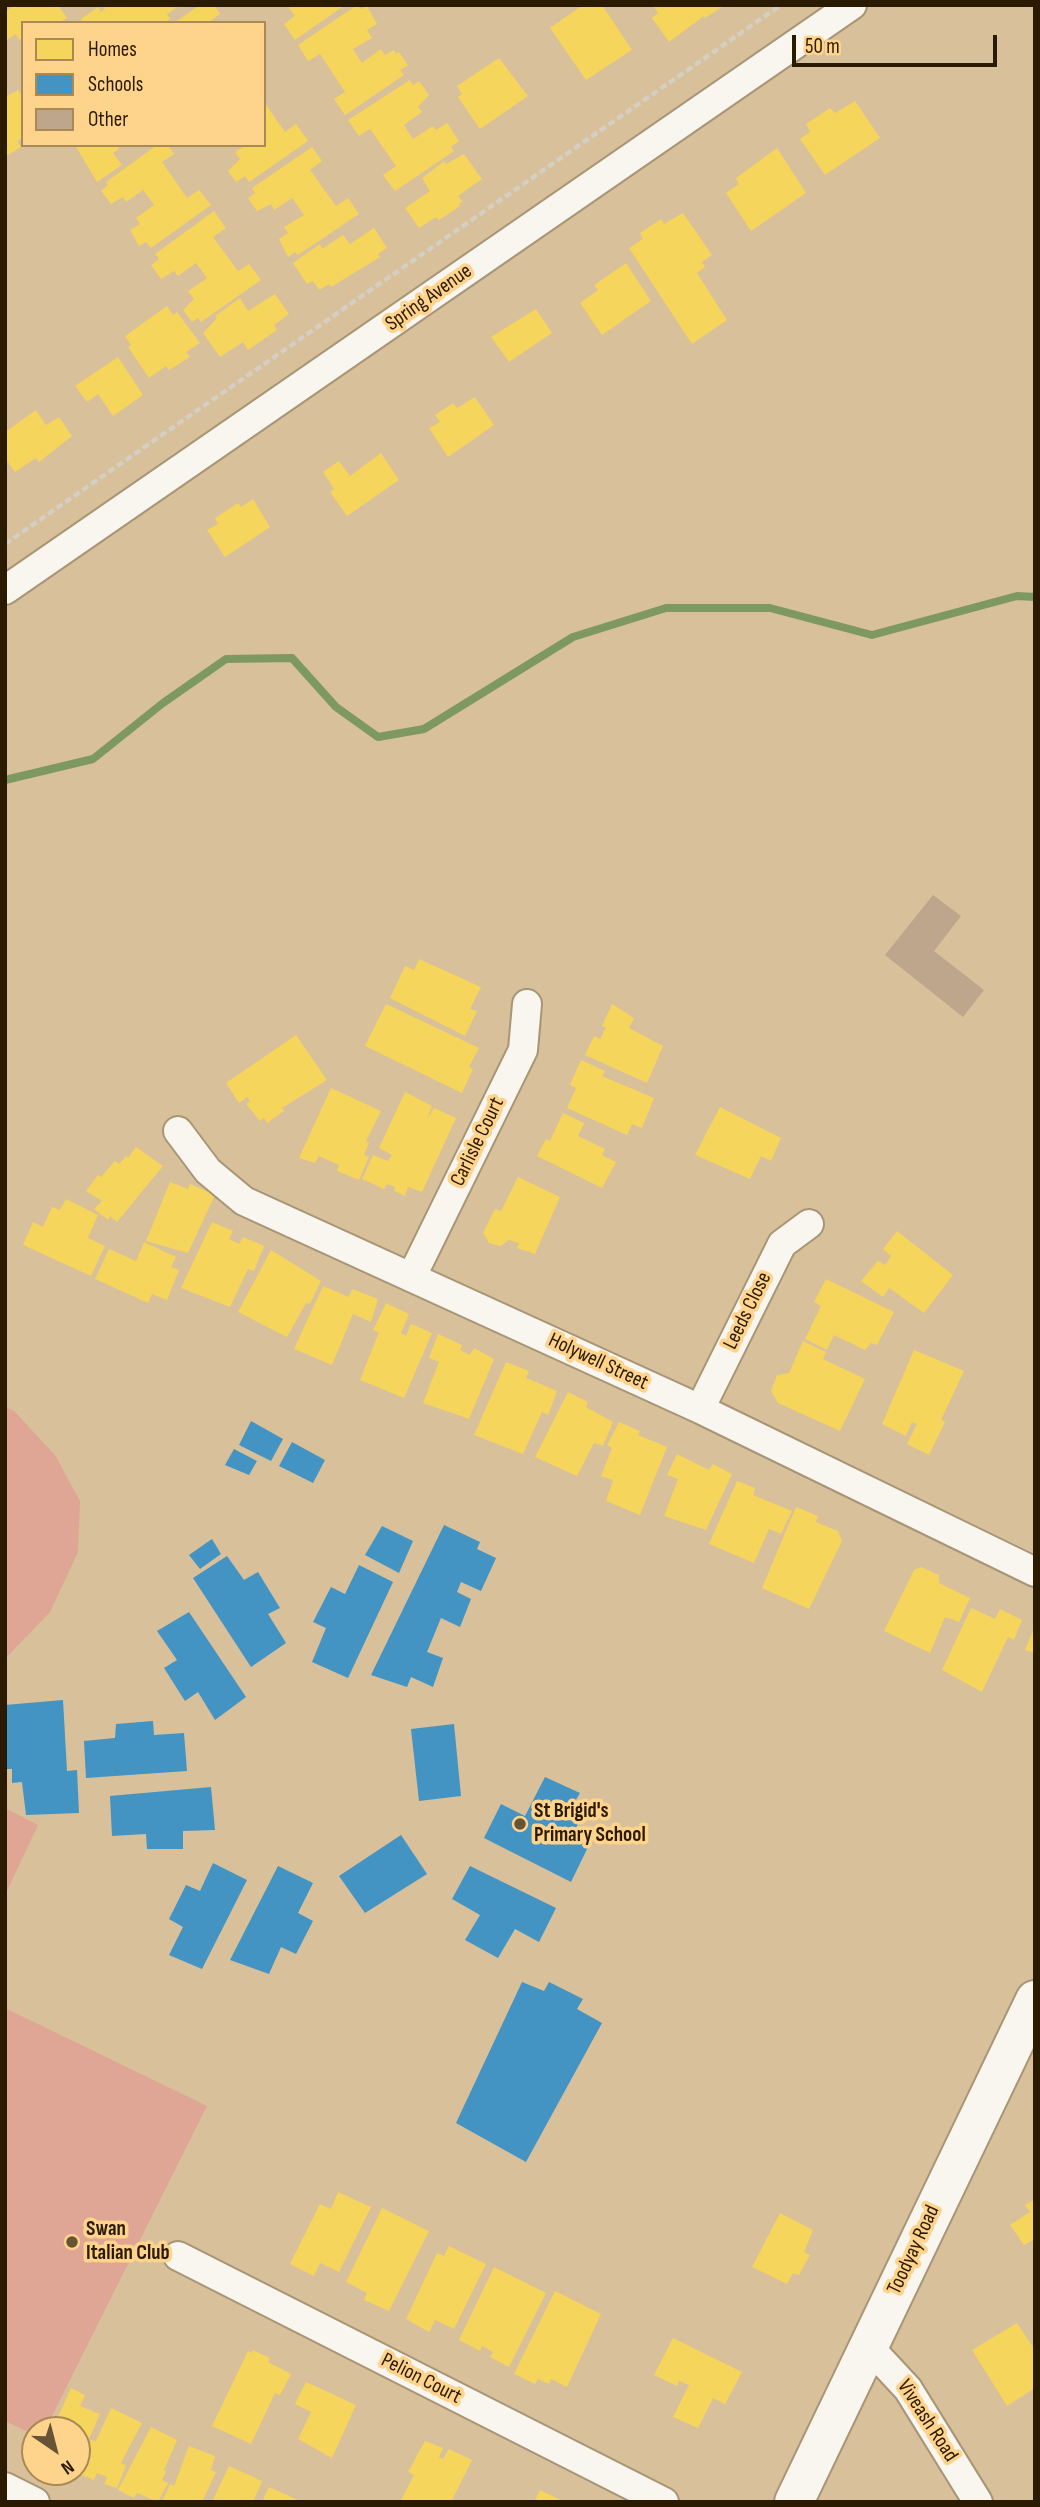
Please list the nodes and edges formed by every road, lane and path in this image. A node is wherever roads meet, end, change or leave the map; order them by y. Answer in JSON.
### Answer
{"nodes":[{"id":1,"x":781,"y":5,"type":"edge"},
{"id":2,"x":852,"y":5,"type":"edge"},
{"id":3,"x":5,"y":544,"type":"edge"},
{"id":4,"x":5,"y":590,"type":"edge"},
{"id":5,"x":527,"y":1004,"type":"dead end"},
{"id":6,"x":178,"y":1132,"type":"dead end"},
{"id":7,"x":809,"y":1224,"type":"dead end"},
{"id":8,"x":412,"y":1276,"type":"junction"},
{"id":9,"x":700,"y":1409,"type":"junction"},
{"id":10,"x":1035,"y":1572,"type":"edge"},
{"id":11,"x":1035,"y":2000,"type":"edge"},
{"id":12,"x":178,"y":2256,"type":"dead end"},
{"id":13,"x":868,"y":2347,"type":"junction"},
{"id":14,"x":5,"y":2487,"type":"edge"},
{"id":15,"x":35,"y":2502,"type":"edge"},
{"id":16,"x":664,"y":2502,"type":"edge"},
{"id":17,"x":794,"y":2502,"type":"edge"},
{"id":18,"x":978,"y":2502,"type":"edge"}],
"edges":[{"from":1,"to":3,"type":"path"},
{"from":2,"to":4,"type":"street","name":"Spring Avenue"},
{"from":5,"to":8,"type":"street","name":"Carlisle Court"},
{"from":6,"to":8,"type":"street","name":"Holywell Street"},
{"from":7,"to":9,"type":"street","name":"Leeds Close"},
{"from":8,"to":9,"type":"street","name":"Holywell Street"},
{"from":9,"to":10,"type":"street","name":"Holywell Street"},
{"from":11,"to":13,"type":"main road","name":"Toodyay Road"},
{"from":12,"to":16,"type":"street","name":"Pelion Court"},
{"from":13,"to":17,"type":"main road","name":"Toodyay Road"},
{"from":13,"to":18,"type":"street","name":"Viveash Road"},
{"from":14,"to":15,"type":"street"}]}
